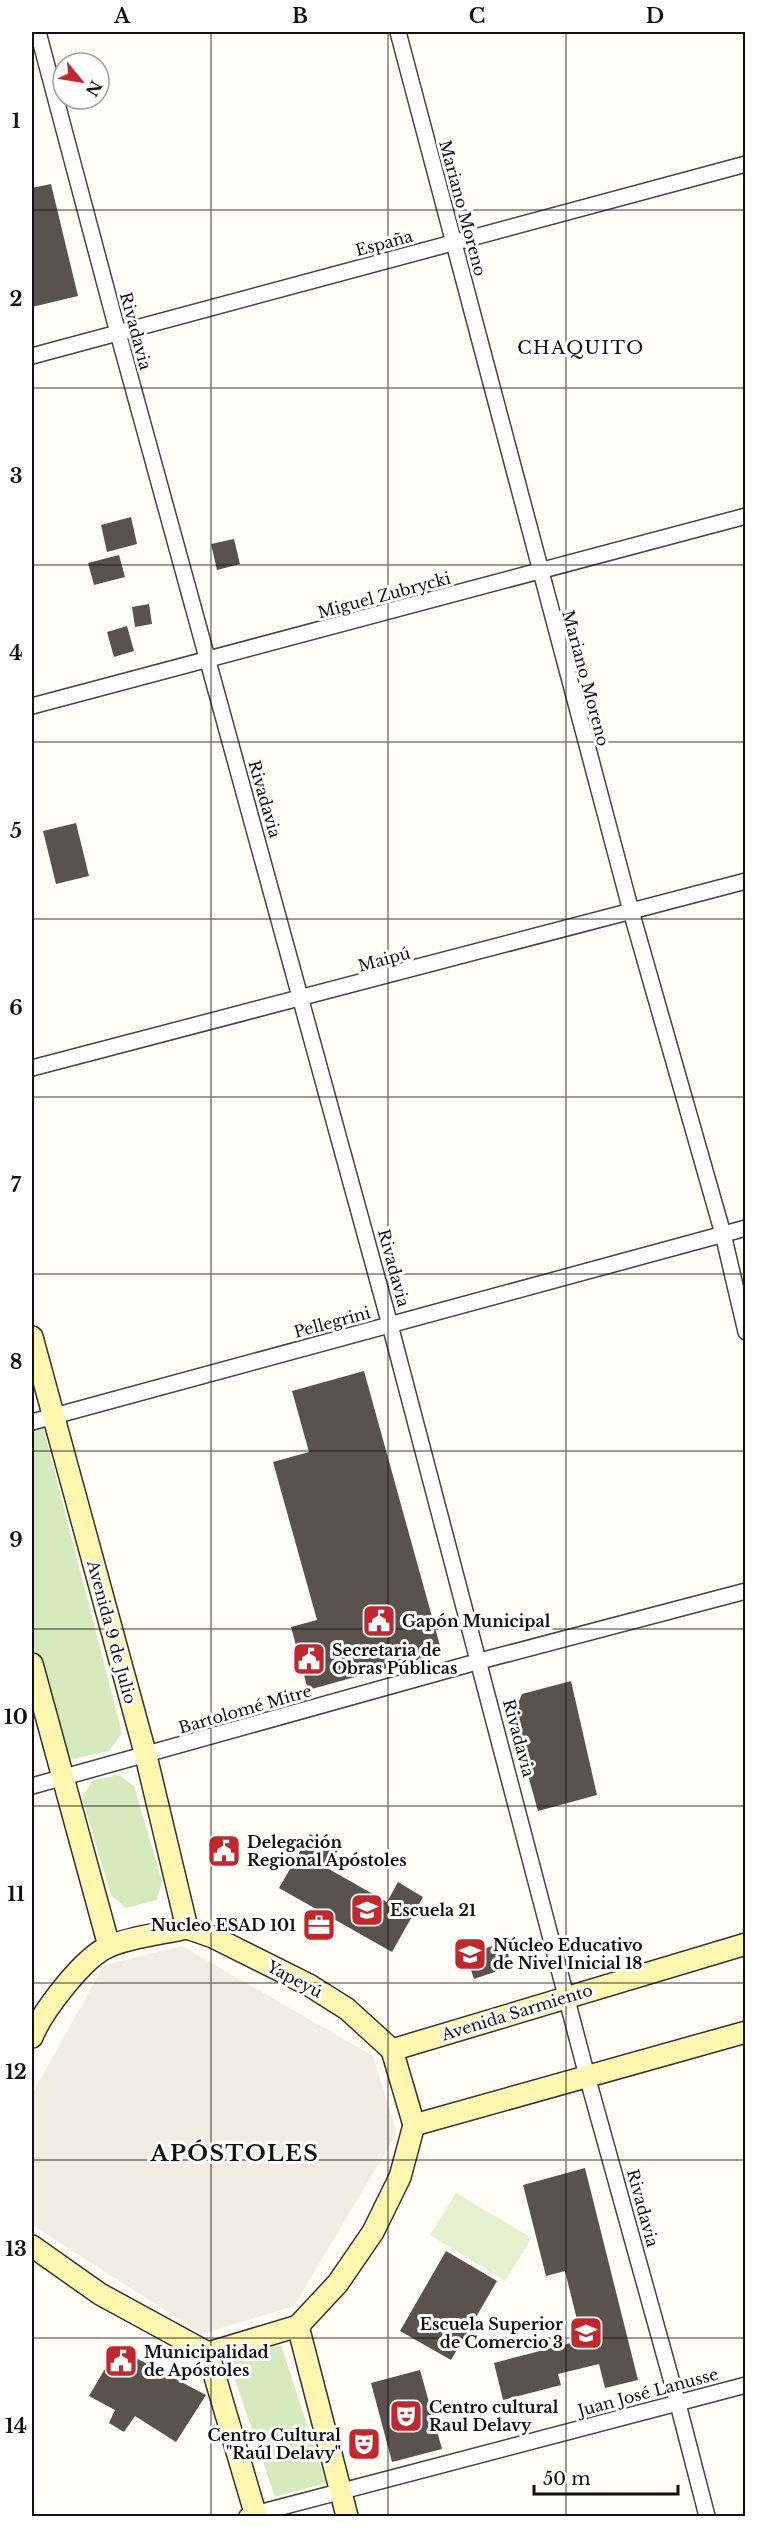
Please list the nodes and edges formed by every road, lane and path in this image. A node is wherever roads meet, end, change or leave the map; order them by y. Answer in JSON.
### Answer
{"nodes":[{"id":1,"x":38,"y":32,"type":"edge"},
{"id":2,"x":398,"y":32,"type":"edge"},
{"id":3,"x":746,"y":164,"type":"edge"},
{"id":4,"x":454,"y":243,"type":"junction"},
{"id":5,"x":118,"y":333,"type":"junction"},
{"id":6,"x":32,"y":356,"type":"edge"},
{"id":7,"x":746,"y":516,"type":"edge"},
{"id":8,"x":539,"y":573,"type":"junction"},
{"id":9,"x":208,"y":660,"type":"junction"},
{"id":10,"x":32,"y":706,"type":"edge"},
{"id":11,"x":746,"y":881,"type":"edge"},
{"id":12,"x":631,"y":912,"type":"junction"},
{"id":13,"x":302,"y":999,"type":"junction"},
{"id":14,"x":32,"y":1068,"type":"edge"},
{"id":15,"x":746,"y":1228,"type":"edge"},
{"id":16,"x":723,"y":1234,"type":"junction"},
{"id":17,"x":390,"y":1325,"type":"junction"},
{"id":18,"x":746,"y":1332,"type":"edge"},
{"id":19,"x":32,"y":1337,"type":"edge"},
{"id":20,"x":53,"y":1417,"type":"junction"},
{"id":21,"x":32,"y":1422,"type":"edge"},
{"id":22,"x":746,"y":1591,"type":"edge"},
{"id":23,"x":480,"y":1660,"type":"junction"},
{"id":24,"x":32,"y":1664,"type":"edge"},
{"id":25,"x":146,"y":1755,"type":"junction"},
{"id":26,"x":62,"y":1778,"type":"junction"},
{"id":27,"x":32,"y":1786,"type":"edge"},
{"id":28,"x":187,"y":1928,"type":"junction"},
{"id":29,"x":746,"y":1944,"type":"edge"},
{"id":30,"x":109,"y":1946,"type":"junction"},
{"id":31,"x":568,"y":1996,"type":"junction"},
{"id":32,"x":746,"y":2032,"type":"edge"},
{"id":33,"x":32,"y":2037,"type":"edge"},
{"id":34,"x":392,"y":2050,"type":"junction"},
{"id":35,"x":587,"y":2076,"type":"junction"},
{"id":36,"x":414,"y":2126,"type":"junction"},
{"id":37,"x":32,"y":2246,"type":"edge"},
{"id":38,"x":298,"y":2326,"type":"junction"},
{"id":39,"x":208,"y":2353,"type":"junction"},
{"id":40,"x":746,"y":2385,"type":"edge"},
{"id":41,"x":678,"y":2404,"type":"junction"},
{"id":42,"x":340,"y":2490,"type":"junction"},
{"id":43,"x":253,"y":2516,"type":"edge"},
{"id":44,"x":347,"y":2517,"type":"edge"},
{"id":45,"x":706,"y":2517,"type":"edge"}],
"edges":[{"from":1,"to":5,"type":"street","name":"Rivadavia"},
{"from":2,"to":4,"type":"street","name":"Mariano Moreno"},
{"from":3,"to":4,"type":"street","name":"España"},
{"from":4,"to":5,"type":"street","name":"España"},
{"from":4,"to":8,"type":"street","name":"Mariano Moreno"},
{"from":5,"to":6,"type":"street","name":"España"},
{"from":5,"to":9,"type":"street","name":"Rivadavia"},
{"from":7,"to":8,"type":"street","name":"Miguel Zubrycki"},
{"from":8,"to":9,"type":"street","name":"Miguel Zubrycki"},
{"from":8,"to":12,"type":"street","name":"Mariano Moreno"},
{"from":9,"to":10,"type":"street","name":"Miguel Zubrycki"},
{"from":9,"to":13,"type":"street","name":"Rivadavia"},
{"from":11,"to":12,"type":"street","name":"Maipú"},
{"from":12,"to":13,"type":"street","name":"Maipú"},
{"from":12,"to":16,"type":"street","name":"Mariano Moreno"},
{"from":13,"to":14,"type":"street","name":"Maipú"},
{"from":13,"to":17,"type":"street","name":"Rivadavia"},
{"from":15,"to":16,"type":"street","name":"Pellegrini"},
{"from":16,"to":17,"type":"street","name":"Pellegrini"},
{"from":16,"to":18,"type":"street","name":"Mariano Moreno"},
{"from":17,"to":20,"type":"street","name":"Pellegrini"},
{"from":17,"to":23,"type":"street","name":"Rivadavia"},
{"from":19,"to":20,"type":"main road","name":"Avenida 9 de Julio"},
{"from":20,"to":21,"type":"street","name":"Pellegrini"},
{"from":20,"to":25,"type":"main road","name":"Avenida 9 de Julio"},
{"from":22,"to":23,"type":"street","name":"Bartolomé Mitre"},
{"from":23,"to":25,"type":"street","name":"Bartolomé Mitre"},
{"from":23,"to":31,"type":"street","name":"Rivadavia"},
{"from":24,"to":26,"type":"main road"},
{"from":25,"to":26,"type":"street","name":"Bartolomé Mitre"},
{"from":25,"to":28,"type":"main road","name":"Avenida 9 de Julio"},
{"from":26,"to":27,"type":"street","name":"Bartolomé Mitre"},
{"from":26,"to":30,"type":"main road"},
{"from":28,"to":30,"type":"main road"},
{"from":28,"to":34,"type":"main road","name":"Yapeyú"},
{"from":29,"to":31,"type":"main road","name":"Avenida Sarmiento"},
{"from":30,"to":33,"type":"main road"},
{"from":31,"to":34,"type":"main road","name":"Avenida Sarmiento"},
{"from":31,"to":35,"type":"street","name":"Rivadavia"},
{"from":32,"to":35,"type":"main road"},
{"from":34,"to":36,"type":"main road"},
{"from":35,"to":36,"type":"main road"},
{"from":35,"to":41,"type":"street","name":"Rivadavia"},
{"from":36,"to":38,"type":"main road"},
{"from":37,"to":39,"type":"main road"},
{"from":38,"to":39,"type":"main road"},
{"from":38,"to":42,"type":"main road"},
{"from":39,"to":43,"type":"main road"},
{"from":40,"to":41,"type":"street","name":"Juan José Lanusse"},
{"from":41,"to":42,"type":"street","name":"Juan José Lanusse"},
{"from":41,"to":45,"type":"street","name":"Rivadavia"},
{"from":42,"to":43,"type":"street","name":"Juan José Lanusse"},
{"from":42,"to":44,"type":"main road"}]}
